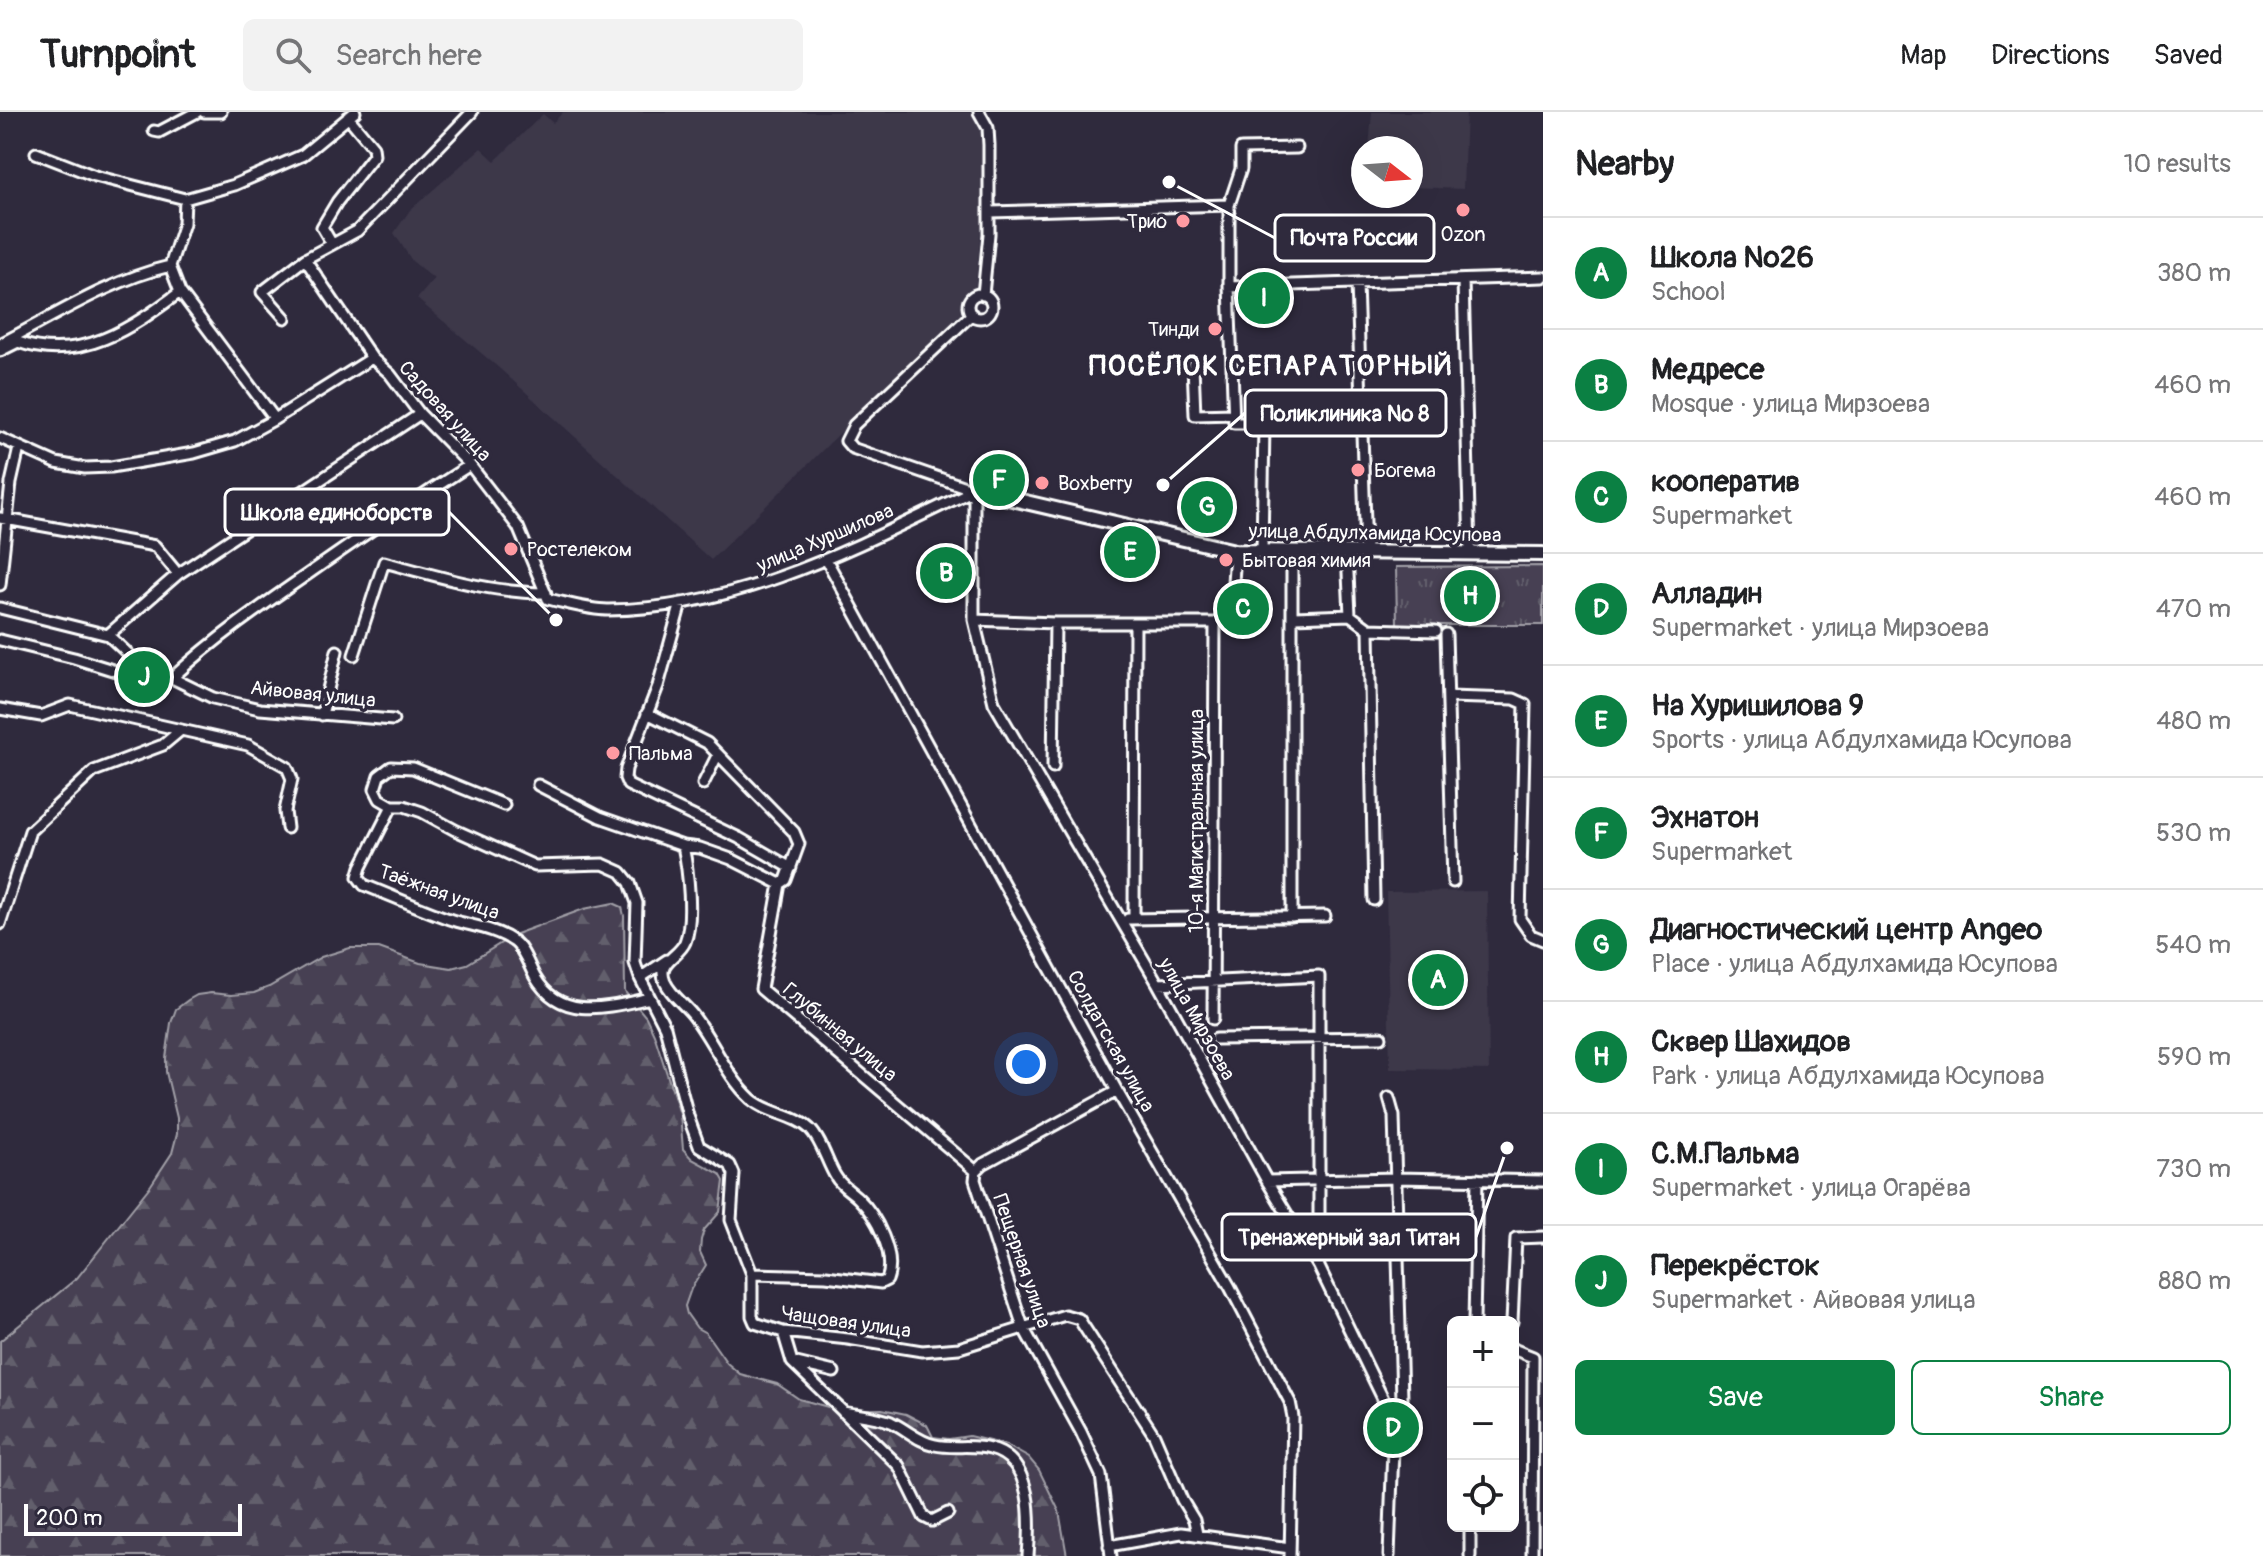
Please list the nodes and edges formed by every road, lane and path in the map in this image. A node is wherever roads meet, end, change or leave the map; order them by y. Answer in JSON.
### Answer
{"nodes":[{"id":1,"x":197,"y":112,"type":"edge"},
{"id":2,"x":204,"y":112,"type":"edge"},
{"id":3,"x":221,"y":112,"type":"edge"},
{"id":4,"x":472,"y":112,"type":"edge"},
{"id":5,"x":979,"y":112,"type":"edge"},
{"id":6,"x":352,"y":114,"type":"edge"},
{"id":7,"x":154,"y":131,"type":"dead end"},
{"id":8,"x":1297,"y":148,"type":"dead end"},
{"id":9,"x":36,"y":153,"type":"dead end"},
{"id":10,"x":185,"y":199,"type":"junction"},
{"id":11,"x":1229,"y":205,"type":"junction"},
{"id":12,"x":990,"y":212,"type":"junction"},
{"id":13,"x":332,"y":244,"type":"junction"},
{"id":14,"x":305,"y":259,"type":"junction"},
{"id":15,"x":170,"y":266,"type":"junction"},
{"id":16,"x":1543,"y":277,"type":"edge"},
{"id":17,"x":1463,"y":280,"type":"junction"},
{"id":18,"x":1357,"y":283,"type":"junction"},
{"id":19,"x":1229,"y":287,"type":"junction"},
{"id":20,"x":180,"y":292,"type":"junction"},
{"id":21,"x":983,"y":295,"type":"junction"},
{"id":22,"x":972,"y":314,"type":"junction"},
{"id":23,"x":285,"y":318,"type":"dead end"},
{"id":24,"x":0,"y":344,"type":"edge"},
{"id":25,"x":0,"y":351,"type":"edge"},
{"id":26,"x":372,"y":358,"type":"junction"},
{"id":27,"x":1193,"y":365,"type":"dead end"},
{"id":28,"x":420,"y":414,"type":"junction"},
{"id":29,"x":1234,"y":414,"type":"junction"},
{"id":30,"x":275,"y":419,"type":"junction"},
{"id":31,"x":0,"y":438,"type":"edge"},
{"id":32,"x":19,"y":448,"type":"junction"},
{"id":33,"x":470,"y":465,"type":"junction"},
{"id":34,"x":974,"y":490,"type":"junction"},
{"id":35,"x":3,"y":519,"type":"edge"},
{"id":36,"x":1235,"y":551,"type":"junction"},
{"id":37,"x":1262,"y":551,"type":"junction"},
{"id":38,"x":1292,"y":551,"type":"junction"},
{"id":39,"x":1347,"y":553,"type":"junction"},
{"id":40,"x":1366,"y":553,"type":"junction"},
{"id":41,"x":1470,"y":554,"type":"junction"},
{"id":42,"x":1543,"y":554,"type":"edge"},
{"id":43,"x":827,"y":561,"type":"junction"},
{"id":44,"x":178,"y":574,"type":"junction"},
{"id":45,"x":0,"y":585,"type":"edge"},
{"id":46,"x":546,"y":593,"type":"junction"},
{"id":47,"x":681,"y":603,"type":"junction"},
{"id":48,"x":0,"y":608,"type":"edge"},
{"id":49,"x":1350,"y":615,"type":"junction"},
{"id":50,"x":1294,"y":617,"type":"junction"},
{"id":51,"x":974,"y":620,"type":"junction"},
{"id":52,"x":1055,"y":623,"type":"junction"},
{"id":53,"x":1135,"y":623,"type":"junction"},
{"id":54,"x":1215,"y":623,"type":"junction"},
{"id":55,"x":1369,"y":629,"type":"junction"},
{"id":56,"x":108,"y":635,"type":"junction"},
{"id":57,"x":0,"y":640,"type":"edge"},
{"id":58,"x":337,"y":651,"type":"dead end"},
{"id":59,"x":354,"y":655,"type":"dead end"},
{"id":60,"x":152,"y":676,"type":"junction"},
{"id":61,"x":172,"y":678,"type":"junction"},
{"id":62,"x":1448,"y":697,"type":"junction"},
{"id":63,"x":0,"y":709,"type":"edge"},
{"id":64,"x":647,"y":713,"type":"junction"},
{"id":65,"x":322,"y":715,"type":"junction"},
{"id":66,"x":393,"y":720,"type":"dead end"},
{"id":67,"x":181,"y":730,"type":"junction"},
{"id":68,"x":718,"y":754,"type":"junction"},
{"id":69,"x":1053,"y":767,"type":"dead end"},
{"id":70,"x":703,"y":784,"type":"dead end"},
{"id":71,"x":538,"y":785,"type":"dead end"},
{"id":72,"x":504,"y":805,"type":"dead end"},
{"id":73,"x":392,"y":806,"type":"junction"},
{"id":74,"x":287,"y":828,"type":"dead end"},
{"id":75,"x":683,"y":846,"type":"junction"},
{"id":76,"x":791,"y":868,"type":"junction"},
{"id":77,"x":1453,"y":882,"type":"dead end"},
{"id":78,"x":780,"y":884,"type":"junction"},
{"id":79,"x":1374,"y":900,"type":"dead end"},
{"id":80,"x":1325,"y":916,"type":"dead end"},
{"id":81,"x":1292,"y":917,"type":"junction"},
{"id":82,"x":1214,"y":918,"type":"junction"},
{"id":83,"x":1120,"y":919,"type":"junction"},
{"id":84,"x":1134,"y":919,"type":"junction"},
{"id":85,"x":0,"y":924,"type":"edge"},
{"id":86,"x":1543,"y":940,"type":"edge"},
{"id":87,"x":667,"y":960,"type":"junction"},
{"id":88,"x":640,"y":978,"type":"junction"},
{"id":89,"x":1213,"y":981,"type":"junction"},
{"id":90,"x":1158,"y":984,"type":"junction"},
{"id":91,"x":650,"y":998,"type":"junction"},
{"id":92,"x":1213,"y":1019,"type":"dead end"},
{"id":93,"x":1381,"y":1037,"type":"dead end"},
{"id":94,"x":1318,"y":1038,"type":"junction"},
{"id":95,"x":1216,"y":1039,"type":"dead end"},
{"id":96,"x":1117,"y":1091,"type":"junction"},
{"id":97,"x":1389,"y":1098,"type":"dead end"},
{"id":98,"x":976,"y":1171,"type":"junction"},
{"id":99,"x":1317,"y":1178,"type":"junction"},
{"id":100,"x":1397,"y":1178,"type":"junction"},
{"id":101,"x":1477,"y":1179,"type":"junction"},
{"id":102,"x":1267,"y":1181,"type":"junction"},
{"id":103,"x":1543,"y":1181,"type":"edge"},
{"id":104,"x":1543,"y":1237,"type":"edge"},
{"id":105,"x":1319,"y":1267,"type":"junction"},
{"id":106,"x":752,"y":1274,"type":"junction"},
{"id":107,"x":1474,"y":1316,"type":"edge"},
{"id":108,"x":1512,"y":1316,"type":"edge"},
{"id":109,"x":1023,"y":1327,"type":"junction"},
{"id":110,"x":783,"y":1332,"type":"junction"},
{"id":111,"x":1519,"y":1351,"type":"edge"},
{"id":112,"x":792,"y":1362,"type":"junction"},
{"id":113,"x":834,"y":1372,"type":"dead end"},
{"id":114,"x":1399,"y":1410,"type":"junction"},
{"id":115,"x":843,"y":1412,"type":"junction"},
{"id":116,"x":948,"y":1513,"type":"dead end"},
{"id":117,"x":1470,"y":1532,"type":"edge"},
{"id":118,"x":1197,"y":1534,"type":"junction"},
{"id":119,"x":1110,"y":1551,"type":"edge"},
{"id":120,"x":1290,"y":1552,"type":"edge"},
{"id":121,"x":1028,"y":1556,"type":"edge"},
{"id":122,"x":1389,"y":1556,"type":"edge"},
{"id":123,"x":1470,"y":1556,"type":"edge"},
{"id":124,"x":1532,"y":1556,"type":"edge"}],
"edges":[{"from":1,"to":7,"type":"street"},
{"from":2,"to":3,"type":"street"},
{"from":4,"to":13,"type":"street"},
{"from":5,"to":12,"type":"street"},
{"from":6,"to":10,"type":"street"},
{"from":6,"to":13,"type":"street"},
{"from":8,"to":11,"type":"street"},
{"from":9,"to":10,"type":"street"},
{"from":10,"to":15,"type":"street"},
{"from":11,"to":12,"type":"street"},
{"from":11,"to":19,"type":"street"},
{"from":12,"to":21,"type":"street"},
{"from":13,"to":14,"type":"street"},
{"from":14,"to":23,"type":"street"},
{"from":14,"to":26,"type":"street","name":"Садовая улица"},
{"from":15,"to":20,"type":"street"},
{"from":15,"to":24,"type":"street"},
{"from":16,"to":17,"type":"street"},
{"from":17,"to":18,"type":"street"},
{"from":17,"to":41,"type":"street"},
{"from":18,"to":19,"type":"street"},
{"from":18,"to":40,"type":"street"},
{"from":19,"to":29,"type":"street"},
{"from":20,"to":25,"type":"street"},
{"from":20,"to":30,"type":"street"},
{"from":21,"to":22,"type":"street"},
{"from":21,"to":22,"type":"street"},
{"from":22,"to":34,"type":"street"},
{"from":26,"to":28,"type":"street","name":"Садовая улица"},
{"from":26,"to":30,"type":"street"},
{"from":27,"to":29,"type":"street"},
{"from":28,"to":33,"type":"street","name":"Садовая улица"},
{"from":28,"to":44,"type":"street"},
{"from":29,"to":37,"type":"street"},
{"from":30,"to":32,"type":"street"},
{"from":31,"to":32,"type":"street"},
{"from":32,"to":35,"type":"street"},
{"from":33,"to":46,"type":"street","name":"Садовая улица"},
{"from":33,"to":61,"type":"street"},
{"from":34,"to":36,"type":"street","name":"улица Абдулхамида Юсупова"},
{"from":34,"to":43,"type":"street","name":"улица Хуршилова"},
{"from":34,"to":51,"type":"street","name":"улица Мирзоева"},
{"from":35,"to":44,"type":"street"},
{"from":35,"to":45,"type":"street"},
{"from":36,"to":37,"type":"street","name":"улица Абдулхамида Юсупова"},
{"from":36,"to":54,"type":"street"},
{"from":37,"to":38,"type":"street","name":"улица Абдулхамида Юсупова"},
{"from":38,"to":39,"type":"street","name":"улица Абдулхамида Юсупова"},
{"from":38,"to":50,"type":"street"},
{"from":39,"to":40,"type":"street","name":"улица Абдулхамида Юсупова"},
{"from":39,"to":49,"type":"street"},
{"from":40,"to":41,"type":"street","name":"улица Абдулхамида Юсупова"},
{"from":41,"to":42,"type":"street","name":"улица Абдулхамида Юсупова"},
{"from":43,"to":47,"type":"street","name":"улица Хуршилова"},
{"from":43,"to":96,"type":"street","name":"Солдатская улица"},
{"from":44,"to":56,"type":"street"},
{"from":46,"to":47,"type":"street","name":"улица Хуршилова"},
{"from":46,"to":59,"type":"street","name":"улица Хуршилова"},
{"from":47,"to":64,"type":"street"},
{"from":48,"to":56,"type":"street"},
{"from":49,"to":50,"type":"street"},
{"from":49,"to":55,"type":"street"},
{"from":50,"to":81,"type":"street"},
{"from":51,"to":52,"type":"street"},
{"from":51,"to":83,"type":"street","name":"улица Мирзоева"},
{"from":52,"to":53,"type":"street"},
{"from":52,"to":69,"type":"street"},
{"from":53,"to":54,"type":"street"},
{"from":53,"to":84,"type":"street"},
{"from":54,"to":82,"type":"street","name":"10-я Магистральная улица"},
{"from":55,"to":62,"type":"street"},
{"from":55,"to":79,"type":"street"},
{"from":56,"to":60,"type":"street"},
{"from":57,"to":60,"type":"street","name":"Айвовая улица"},
{"from":58,"to":65,"type":"street"},
{"from":60,"to":61,"type":"street","name":"Айвовая улица"},
{"from":61,"to":65,"type":"street","name":"Айвовая улица"},
{"from":62,"to":77,"type":"street"},
{"from":62,"to":86,"type":"street"},
{"from":63,"to":67,"type":"street"},
{"from":64,"to":68,"type":"street"},
{"from":64,"to":76,"type":"street"},
{"from":65,"to":66,"type":"street","name":"Айвовая улица"},
{"from":67,"to":74,"type":"street"},
{"from":67,"to":85,"type":"street"},
{"from":68,"to":70,"type":"street"},
{"from":68,"to":76,"type":"street"},
{"from":71,"to":75,"type":"street"},
{"from":72,"to":73,"type":"street"},
{"from":73,"to":88,"type":"street","name":"Чащовая улица"},
{"from":73,"to":91,"type":"street","name":"Таёжная улица"},
{"from":75,"to":78,"type":"street"},
{"from":75,"to":87,"type":"street"},
{"from":76,"to":78,"type":"street"},
{"from":78,"to":98,"type":"street","name":"Глубинная улица"},
{"from":80,"to":81,"type":"street"},
{"from":81,"to":82,"type":"street"},
{"from":82,"to":84,"type":"street"},
{"from":82,"to":89,"type":"street","name":"10-я Магистральная улица"},
{"from":83,"to":84,"type":"street"},
{"from":83,"to":90,"type":"street","name":"улица Мирзоева"},
{"from":87,"to":88,"type":"street"},
{"from":87,"to":106,"type":"street"},
{"from":88,"to":91,"type":"street","name":"Чащовая улица"},
{"from":89,"to":90,"type":"street"},
{"from":89,"to":92,"type":"street","name":"10-я Магистральная улица"},
{"from":89,"to":94,"type":"street"},
{"from":90,"to":102,"type":"street","name":"улица Мирзоева"},
{"from":91,"to":106,"type":"street","name":"Чащовая улица"},
{"from":93,"to":94,"type":"street"},
{"from":94,"to":95,"type":"street"},
{"from":94,"to":99,"type":"street"},
{"from":96,"to":98,"type":"street"},
{"from":96,"to":120,"type":"street","name":"Солдатская улица"},
{"from":97,"to":100,"type":"street"},
{"from":98,"to":109,"type":"street","name":"Пещерная улица"},
{"from":99,"to":100,"type":"street"},
{"from":99,"to":102,"type":"street"},
{"from":99,"to":105,"type":"street"},
{"from":100,"to":101,"type":"street"},
{"from":100,"to":114,"type":"street"},
{"from":101,"to":103,"type":"street"},
{"from":101,"to":107,"type":"street"},
{"from":102,"to":105,"type":"street","name":"улица Мирзоева"},
{"from":104,"to":108,"type":"street"},
{"from":105,"to":114,"type":"street","name":"улица Мирзоева"},
{"from":106,"to":110,"type":"street","name":"Чащовая улица"},
{"from":109,"to":110,"type":"street","name":"Чащовая улица"},
{"from":109,"to":118,"type":"street","name":"Чащовая улица"},
{"from":109,"to":119,"type":"street","name":"Пещерная улица"},
{"from":110,"to":112,"type":"street"},
{"from":111,"to":124,"type":"street"},
{"from":112,"to":113,"type":"street"},
{"from":112,"to":115,"type":"street"},
{"from":114,"to":122,"type":"street"},
{"from":115,"to":116,"type":"street"},
{"from":115,"to":121,"type":"street"},
{"from":117,"to":123,"type":"street"},
{"from":118,"to":119,"type":"street"},
{"from":118,"to":120,"type":"street"}]}
